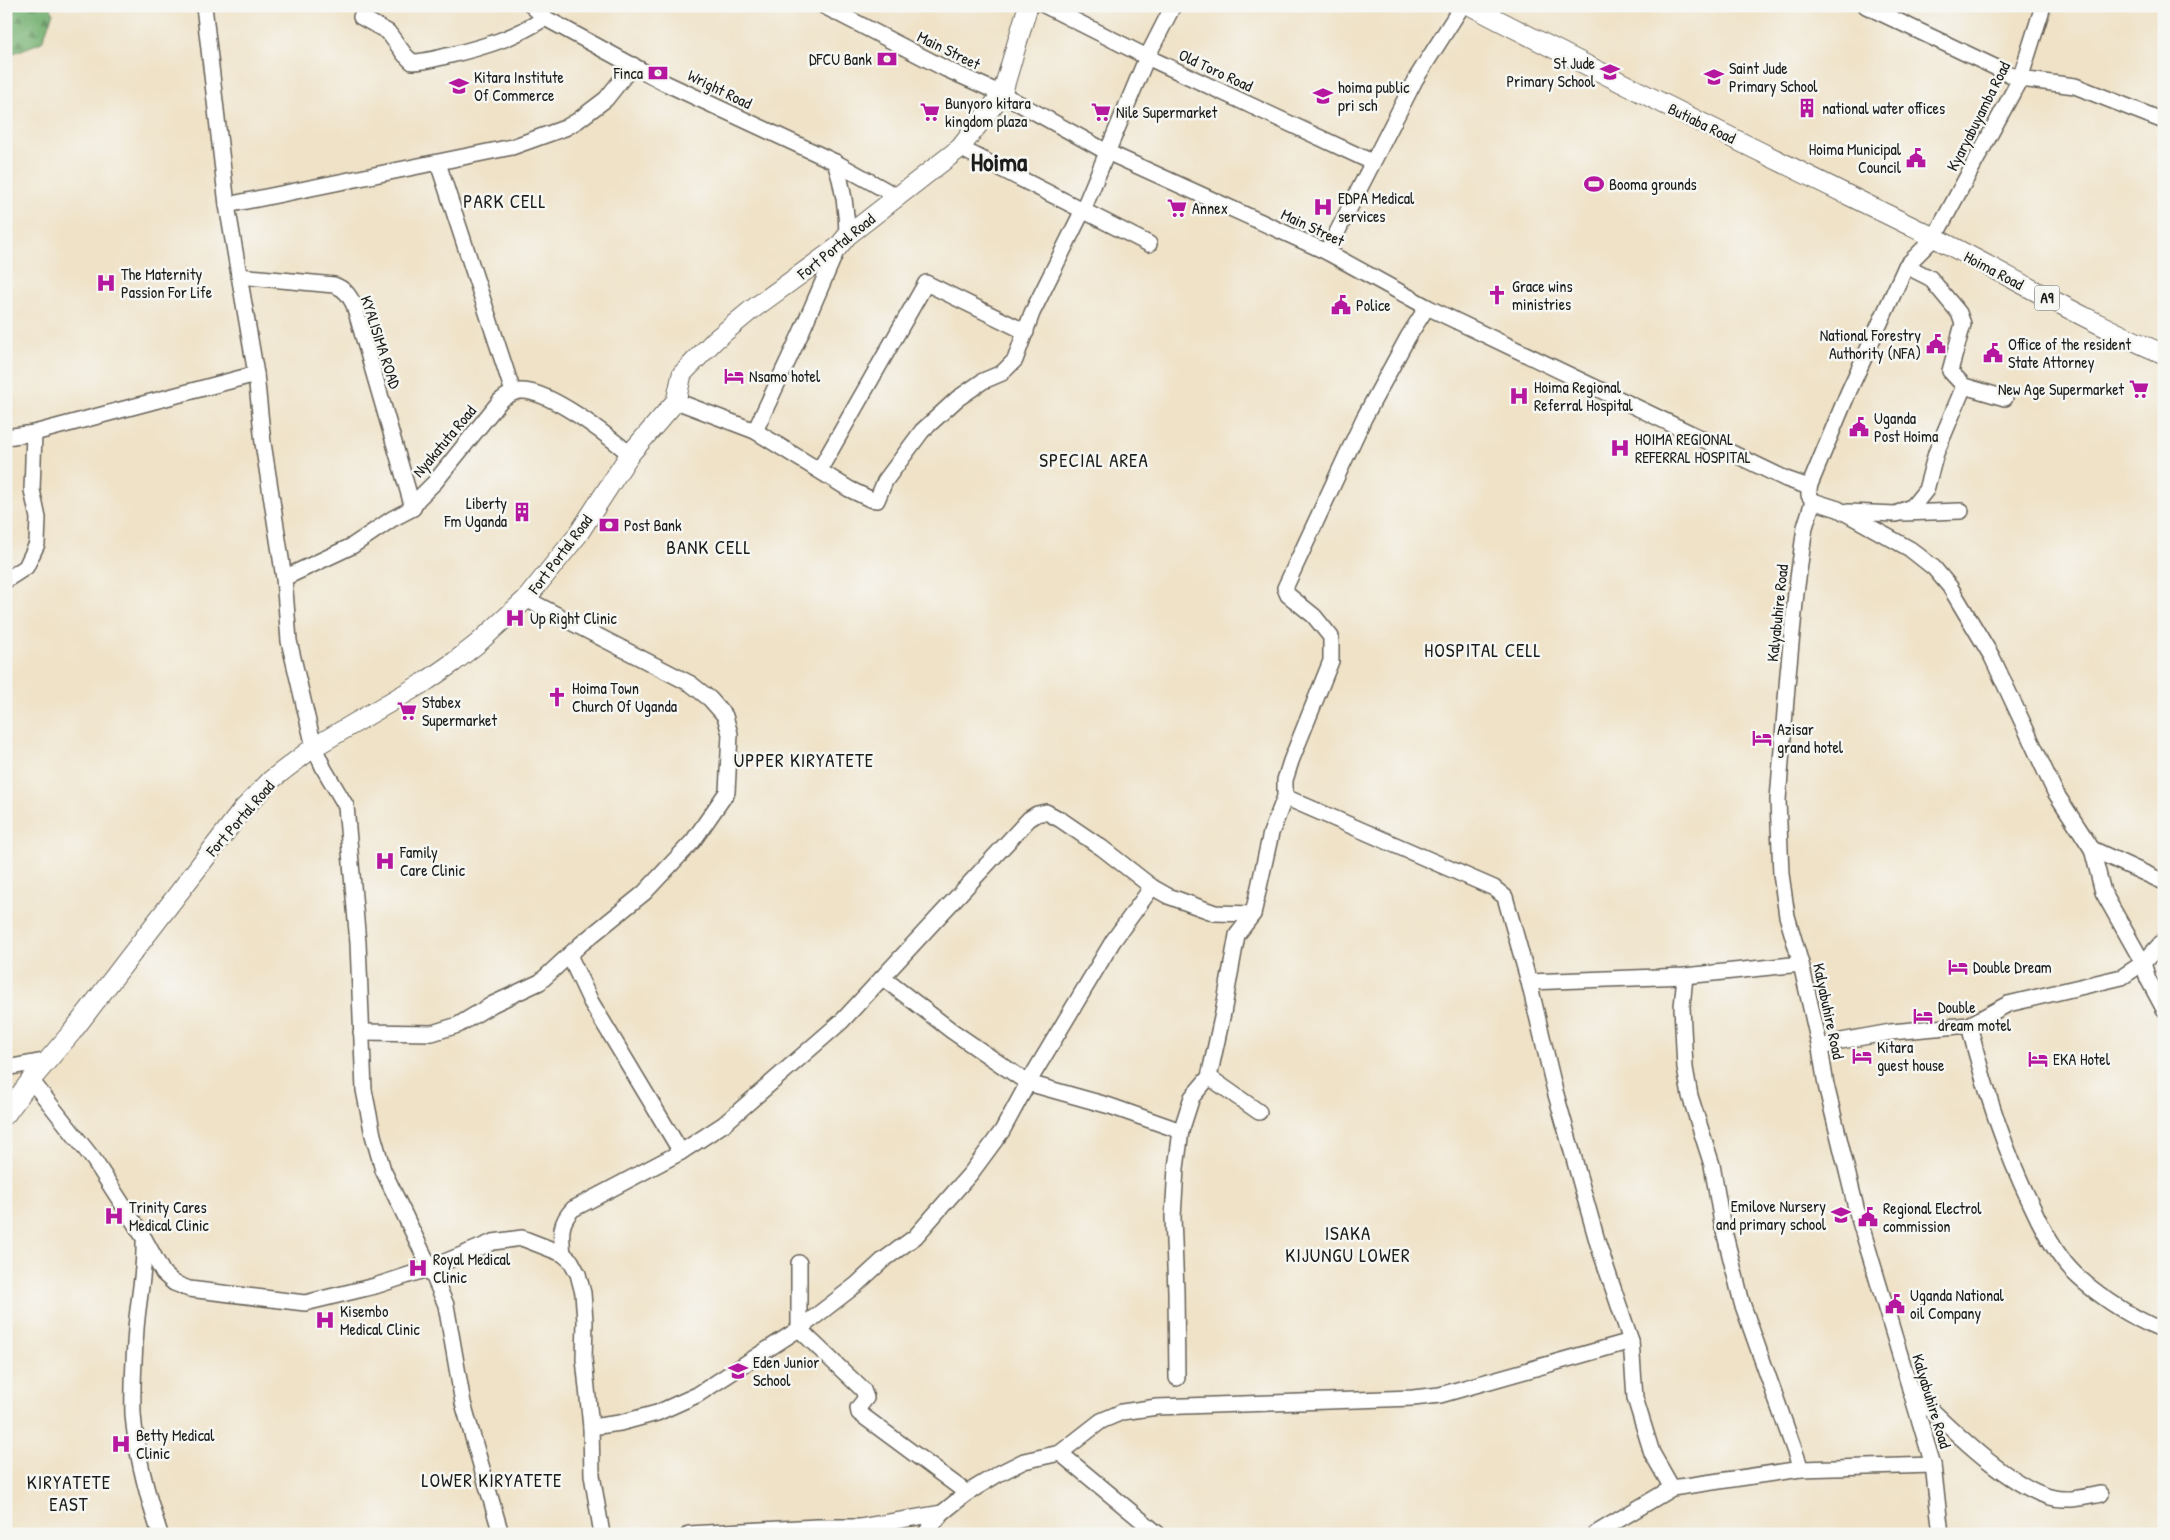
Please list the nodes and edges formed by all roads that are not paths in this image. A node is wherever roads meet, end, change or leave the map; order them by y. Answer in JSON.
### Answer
{"nodes":[{"id":1,"x":204,"y":6,"type":"edge"},
{"id":2,"x":532,"y":6,"type":"edge"},
{"id":3,"x":824,"y":6,"type":"edge"},
{"id":4,"x":1028,"y":6,"type":"edge"},
{"id":5,"x":1046,"y":6,"type":"edge"},
{"id":6,"x":1173,"y":6,"type":"edge"},
{"id":7,"x":1462,"y":6,"type":"edge"},
{"id":8,"x":1471,"y":6,"type":"edge"},
{"id":9,"x":1866,"y":6,"type":"edge"},
{"id":10,"x":2042,"y":6,"type":"edge"},
{"id":11,"x":361,"y":18,"type":"dead end"},
{"id":12,"x":545,"y":18,"type":"junction"},
{"id":13,"x":1147,"y":57,"type":"junction"},
{"id":14,"x":633,"y":65,"type":"junction"},
{"id":15,"x":2020,"y":78,"type":"junction"},
{"id":16,"x":1002,"y":94,"type":"junction"},
{"id":17,"x":2164,"y":121,"type":"edge"},
{"id":18,"x":960,"y":148,"type":"junction"},
{"id":19,"x":1107,"y":152,"type":"junction"},
{"id":20,"x":835,"y":162,"type":"junction"},
{"id":21,"x":1372,"y":162,"type":"junction"},
{"id":22,"x":438,"y":163,"type":"junction"},
{"id":23,"x":898,"y":197,"type":"junction"},
{"id":24,"x":227,"y":205,"type":"junction"},
{"id":25,"x":1082,"y":210,"type":"junction"},
{"id":26,"x":1934,"y":238,"type":"junction"},
{"id":27,"x":842,"y":241,"type":"junction"},
{"id":28,"x":1149,"y":244,"type":"dead end"},
{"id":29,"x":1327,"y":252,"type":"junction"},
{"id":30,"x":1906,"y":266,"type":"junction"},
{"id":31,"x":239,"y":276,"type":"junction"},
{"id":32,"x":1427,"y":307,"type":"junction"},
{"id":33,"x":1026,"y":332,"type":"junction"},
{"id":34,"x":2163,"y":354,"type":"edge"},
{"id":35,"x":256,"y":374,"type":"junction"},
{"id":36,"x":1964,"y":386,"type":"junction"},
{"id":37,"x":513,"y":392,"type":"junction"},
{"id":38,"x":2005,"y":398,"type":"dead end"},
{"id":39,"x":676,"y":401,"type":"junction"},
{"id":40,"x":755,"y":431,"type":"junction"},
{"id":41,"x":34,"y":433,"type":"junction"},
{"id":42,"x":6,"y":437,"type":"edge"},
{"id":43,"x":630,"y":454,"type":"junction"},
{"id":44,"x":820,"y":469,"type":"junction"},
{"id":45,"x":1811,"y":494,"type":"junction"},
{"id":46,"x":413,"y":508,"type":"junction"},
{"id":47,"x":1961,"y":511,"type":"dead end"},
{"id":48,"x":1844,"y":512,"type":"junction"},
{"id":49,"x":1896,"y":514,"type":"junction"},
{"id":50,"x":284,"y":578,"type":"junction"},
{"id":51,"x":6,"y":580,"type":"edge"},
{"id":52,"x":526,"y":599,"type":"junction"},
{"id":53,"x":314,"y":747,"type":"junction"},
{"id":54,"x":1285,"y":797,"type":"junction"},
{"id":55,"x":2092,"y":849,"type":"junction"},
{"id":56,"x":2164,"y":882,"type":"edge"},
{"id":57,"x":1152,"y":887,"type":"junction"},
{"id":58,"x":1253,"y":914,"type":"junction"},
{"id":59,"x":2164,"y":940,"type":"edge"},
{"id":60,"x":569,"y":955,"type":"junction"},
{"id":61,"x":2143,"y":963,"type":"junction"},
{"id":62,"x":1801,"y":964,"type":"junction"},
{"id":63,"x":1685,"y":976,"type":"junction"},
{"id":64,"x":884,"y":978,"type":"junction"},
{"id":65,"x":1529,"y":982,"type":"junction"},
{"id":66,"x":2164,"y":1009,"type":"edge"},
{"id":67,"x":1969,"y":1025,"type":"junction"},
{"id":68,"x":361,"y":1032,"type":"junction"},
{"id":69,"x":1820,"y":1048,"type":"junction"},
{"id":70,"x":49,"y":1060,"type":"junction"},
{"id":71,"x":6,"y":1068,"type":"edge"},
{"id":72,"x":1209,"y":1077,"type":"junction"},
{"id":73,"x":31,"y":1080,"type":"junction"},
{"id":74,"x":1028,"y":1083,"type":"junction"},
{"id":75,"x":1259,"y":1112,"type":"dead end"},
{"id":76,"x":6,"y":1114,"type":"edge"},
{"id":77,"x":1181,"y":1131,"type":"junction"},
{"id":78,"x":681,"y":1152,"type":"junction"},
{"id":79,"x":144,"y":1238,"type":"junction"},
{"id":80,"x":563,"y":1254,"type":"junction"},
{"id":81,"x":799,"y":1263,"type":"dead end"},
{"id":82,"x":430,"y":1268,"type":"junction"},
{"id":83,"x":799,"y":1329,"type":"junction"},
{"id":84,"x":2164,"y":1331,"type":"edge"},
{"id":85,"x":1631,"y":1341,"type":"junction"},
{"id":86,"x":1177,"y":1378,"type":"dead end"},
{"id":87,"x":1909,"y":1388,"type":"junction"},
{"id":88,"x":591,"y":1427,"type":"junction"},
{"id":89,"x":1060,"y":1453,"type":"junction"},
{"id":90,"x":1933,"y":1465,"type":"junction"},
{"id":91,"x":1801,"y":1469,"type":"junction"},
{"id":92,"x":1672,"y":1488,"type":"junction"},
{"id":93,"x":966,"y":1493,"type":"junction"},
{"id":94,"x":2101,"y":1494,"type":"dead end"},
{"id":95,"x":942,"y":1513,"type":"junction"},
{"id":96,"x":160,"y":1534,"type":"edge"},
{"id":97,"x":501,"y":1534,"type":"edge"},
{"id":98,"x":602,"y":1534,"type":"edge"},
{"id":99,"x":689,"y":1534,"type":"edge"},
{"id":100,"x":925,"y":1534,"type":"edge"},
{"id":101,"x":1158,"y":1534,"type":"edge"},
{"id":102,"x":1595,"y":1534,"type":"edge"},
{"id":103,"x":1941,"y":1534,"type":"edge"}],
"edges":[{"from":1,"to":24,"type":"street"},
{"from":2,"to":12,"type":"street","name":"Wright Road"},
{"from":3,"to":16,"type":"street","name":"Main Street"},
{"from":4,"to":16,"type":"main road"},
{"from":5,"to":13,"type":"street","name":"Old Toro Road"},
{"from":6,"to":13,"type":"street"},
{"from":7,"to":21,"type":"street"},
{"from":8,"to":26,"type":"main road","name":"Butiaba Road"},
{"from":9,"to":15,"type":"street"},
{"from":10,"to":15,"type":"street","name":"Kyaryabuyamba Road"},
{"from":11,"to":12,"type":"street"},
{"from":12,"to":14,"type":"street","name":"Wright Road"},
{"from":13,"to":19,"type":"street"},
{"from":13,"to":21,"type":"street","name":"Old Toro Road"},
{"from":14,"to":20,"type":"street","name":"Wright Road"},
{"from":14,"to":22,"type":"street"},
{"from":15,"to":17,"type":"street"},
{"from":15,"to":26,"type":"street","name":"Kyaryabuyamba Road"},
{"from":16,"to":18,"type":"main road","name":"Fort Portal Road"},
{"from":16,"to":19,"type":"street","name":"Main Street"},
{"from":18,"to":23,"type":"main road","name":"Fort Portal Road"},
{"from":18,"to":25,"type":"street"},
{"from":19,"to":25,"type":"street"},
{"from":19,"to":29,"type":"street","name":"Main Street"},
{"from":20,"to":23,"type":"street","name":"Wright Road"},
{"from":20,"to":27,"type":"street"},
{"from":21,"to":29,"type":"street"},
{"from":22,"to":24,"type":"street"},
{"from":22,"to":37,"type":"street"},
{"from":23,"to":27,"type":"main road","name":"Fort Portal Road"},
{"from":24,"to":31,"type":"street"},
{"from":25,"to":28,"type":"street"},
{"from":25,"to":33,"type":"street"},
{"from":26,"to":30,"type":"street","name":"Kyaryabuyamba Road"},
{"from":26,"to":34,"type":"main road","name":"Hoima Road","number":"A9"},
{"from":27,"to":39,"type":"main road","name":"Fort Portal Road"},
{"from":27,"to":40,"type":"street"},
{"from":29,"to":32,"type":"street","name":"Main Street"},
{"from":30,"to":36,"type":"street"},
{"from":30,"to":45,"type":"street","name":"Kalyabuhire Road"},
{"from":31,"to":35,"type":"street"},
{"from":31,"to":46,"type":"street","name":"KYALISIMA ROAD"},
{"from":32,"to":45,"type":"street","name":"Main Street"},
{"from":32,"to":54,"type":"street"},
{"from":33,"to":44,"type":"street"},
{"from":33,"to":44,"type":"street"},
{"from":35,"to":41,"type":"street"},
{"from":35,"to":50,"type":"street"},
{"from":36,"to":38,"type":"street"},
{"from":36,"to":49,"type":"street"},
{"from":37,"to":43,"type":"street"},
{"from":37,"to":46,"type":"street","name":"Nyakatuta Road"},
{"from":39,"to":40,"type":"street"},
{"from":39,"to":43,"type":"main road","name":"Fort Portal Road"},
{"from":40,"to":44,"type":"street"},
{"from":41,"to":42,"type":"street"},
{"from":41,"to":51,"type":"street"},
{"from":43,"to":52,"type":"main road","name":"Fort Portal Road"},
{"from":45,"to":48,"type":"street","name":"Main Street"},
{"from":45,"to":62,"type":"street","name":"Kalyabuhire Road"},
{"from":46,"to":50,"type":"street","name":"Nyakatuta Road"},
{"from":47,"to":49,"type":"street"},
{"from":48,"to":49,"type":"street"},
{"from":48,"to":55,"type":"street"},
{"from":50,"to":53,"type":"street"},
{"from":52,"to":53,"type":"main road","name":"Fort Portal Road"},
{"from":52,"to":60,"type":"street"},
{"from":53,"to":68,"type":"street"},
{"from":53,"to":70,"type":"main road","name":"Fort Portal Road"},
{"from":54,"to":58,"type":"street"},
{"from":54,"to":65,"type":"street"},
{"from":55,"to":56,"type":"street"},
{"from":55,"to":61,"type":"street"},
{"from":57,"to":58,"type":"street"},
{"from":57,"to":64,"type":"street"},
{"from":57,"to":74,"type":"street"},
{"from":58,"to":72,"type":"street"},
{"from":59,"to":61,"type":"street"},
{"from":60,"to":68,"type":"street"},
{"from":60,"to":78,"type":"street"},
{"from":61,"to":66,"type":"street"},
{"from":61,"to":67,"type":"street"},
{"from":62,"to":63,"type":"street"},
{"from":62,"to":69,"type":"street","name":"Kalyabuhire Road"},
{"from":63,"to":65,"type":"street"},
{"from":63,"to":91,"type":"street"},
{"from":64,"to":74,"type":"street"},
{"from":64,"to":78,"type":"street"},
{"from":65,"to":85,"type":"street"},
{"from":67,"to":69,"type":"street"},
{"from":67,"to":84,"type":"street"},
{"from":68,"to":82,"type":"street"},
{"from":69,"to":87,"type":"street","name":"Kalyabuhire Road"},
{"from":70,"to":71,"type":"street"},
{"from":70,"to":73,"type":"main road","name":"Fort Portal Road"},
{"from":72,"to":75,"type":"street"},
{"from":72,"to":77,"type":"street"},
{"from":73,"to":76,"type":"main road","name":"Fort Portal Road"},
{"from":73,"to":79,"type":"street"},
{"from":74,"to":77,"type":"street"},
{"from":74,"to":83,"type":"street"},
{"from":77,"to":86,"type":"street"},
{"from":78,"to":80,"type":"street"},
{"from":79,"to":82,"type":"street"},
{"from":79,"to":96,"type":"street"},
{"from":80,"to":82,"type":"street"},
{"from":80,"to":88,"type":"street"},
{"from":81,"to":83,"type":"street"},
{"from":82,"to":97,"type":"street"},
{"from":83,"to":88,"type":"street"},
{"from":83,"to":93,"type":"street"},
{"from":85,"to":89,"type":"street"},
{"from":85,"to":92,"type":"street"},
{"from":87,"to":90,"type":"street","name":"Kalyabuhire Road"},
{"from":87,"to":94,"type":"street"},
{"from":88,"to":98,"type":"street"},
{"from":89,"to":93,"type":"street"},
{"from":89,"to":101,"type":"street"},
{"from":90,"to":91,"type":"street"},
{"from":90,"to":103,"type":"street","name":"Kalyabuhire Road"},
{"from":91,"to":92,"type":"street"},
{"from":92,"to":102,"type":"street"},
{"from":93,"to":95,"type":"street"},
{"from":95,"to":99,"type":"street"},
{"from":95,"to":100,"type":"street"}]}
